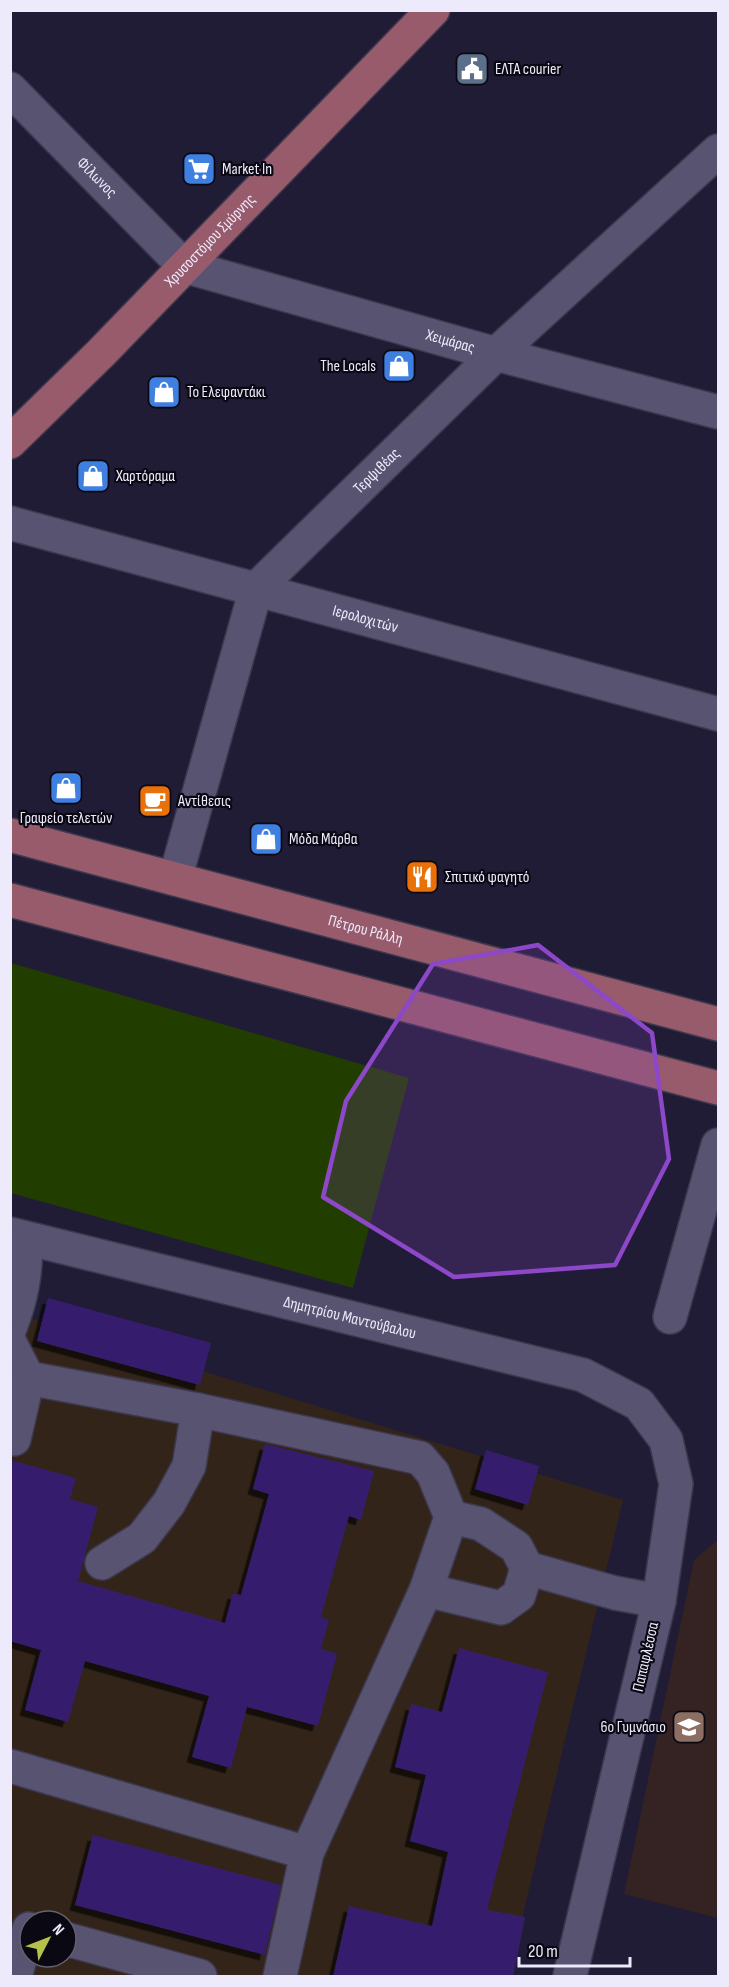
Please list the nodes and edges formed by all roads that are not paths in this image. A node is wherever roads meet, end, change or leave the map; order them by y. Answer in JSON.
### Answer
{"nodes":[{"id":1,"x":433,"y":10,"type":"edge"},
{"id":2,"x":10,"y":89,"type":"edge"},
{"id":3,"x":718,"y":151,"type":"edge"},
{"id":4,"x":184,"y":266,"type":"junction"},
{"id":5,"x":496,"y":354,"type":"junction"},
{"id":6,"x":718,"y":412,"type":"edge"},
{"id":7,"x":10,"y":442,"type":"edge"},
{"id":8,"x":10,"y":523,"type":"edge"},
{"id":9,"x":256,"y":589,"type":"junction"},
{"id":10,"x":718,"y":714,"type":"edge"},
{"id":11,"x":10,"y":834,"type":"edge"},
{"id":12,"x":175,"y":879,"type":"junction"},
{"id":13,"x":10,"y":900,"type":"edge"},
{"id":14,"x":718,"y":1020,"type":"edge"},
{"id":15,"x":718,"y":1088,"type":"edge"},
{"id":16,"x":718,"y":1145,"type":"edge"},
{"id":17,"x":18,"y":1237,"type":"edge"},
{"id":18,"x":670,"y":1317,"type":"dead end"},
{"id":19,"x":10,"y":1328,"type":"edge"},
{"id":20,"x":10,"y":1343,"type":"edge"},
{"id":21,"x":28,"y":1378,"type":"junction"},
{"id":22,"x":198,"y":1410,"type":"junction"},
{"id":23,"x":14,"y":1439,"type":"dead end"},
{"id":24,"x":666,"y":1440,"type":"joint"},
{"id":25,"x":451,"y":1517,"type":"junction"},
{"id":26,"x":102,"y":1563,"type":"dead end"},
{"id":27,"x":527,"y":1568,"type":"junction"},
{"id":28,"x":426,"y":1590,"type":"junction"},
{"id":29,"x":659,"y":1601,"type":"junction"},
{"id":30,"x":10,"y":1766,"type":"edge"},
{"id":31,"x":307,"y":1853,"type":"junction"},
{"id":32,"x":78,"y":1942,"type":"edge"},
{"id":33,"x":18,"y":1959,"type":"edge"},
{"id":34,"x":15,"y":1977,"type":"edge"},
{"id":35,"x":200,"y":1977,"type":"edge"},
{"id":36,"x":280,"y":1977,"type":"edge"},
{"id":37,"x":570,"y":1977,"type":"edge"}],
"edges":[{"from":1,"to":4,"type":"main road","name":"Χρυσοστόμου Σμύρνης"},
{"from":2,"to":4,"type":"street","name":"Φίλωνος"},
{"from":3,"to":5,"type":"street","name":"Τερψιθέας"},
{"from":4,"to":5,"type":"street","name":"Χειμάρας"},
{"from":4,"to":7,"type":"main road","name":"Χρυσοστόμου Σμύρνης"},
{"from":5,"to":6,"type":"street","name":"Χειμάρας"},
{"from":5,"to":9,"type":"street","name":"Τερψιθέας"},
{"from":8,"to":9,"type":"street","name":"Ιερολοχιτών"},
{"from":9,"to":10,"type":"street","name":"Ιερολοχιτών"},
{"from":9,"to":12,"type":"street","name":"Τερψιθέας"},
{"from":11,"to":12,"type":"main road","name":"Πέτρου Ράλλη"},
{"from":12,"to":14,"type":"main road","name":"Πέτρου Ράλλη"},
{"from":13,"to":15,"type":"main road"},
{"from":16,"to":18,"type":"street"},
{"from":17,"to":19,"type":"street"},
{"from":17,"to":24,"type":"street","name":"Δημητρίου Μαντούβαλου"},
{"from":20,"to":21,"type":"street"},
{"from":21,"to":22,"type":"street"},
{"from":21,"to":23,"type":"street"},
{"from":22,"to":25,"type":"street"},
{"from":22,"to":26,"type":"street"},
{"from":24,"to":29,"type":"street","name":"Παπαφλέσσα"},
{"from":25,"to":27,"type":"street"},
{"from":25,"to":28,"type":"street"},
{"from":27,"to":28,"type":"street"},
{"from":27,"to":29,"type":"street"},
{"from":28,"to":31,"type":"street"},
{"from":29,"to":37,"type":"street","name":"Παπαφλέσσα"},
{"from":30,"to":31,"type":"street"},
{"from":31,"to":36,"type":"street"},
{"from":32,"to":35,"type":"street"},
{"from":33,"to":34,"type":"street"}]}
